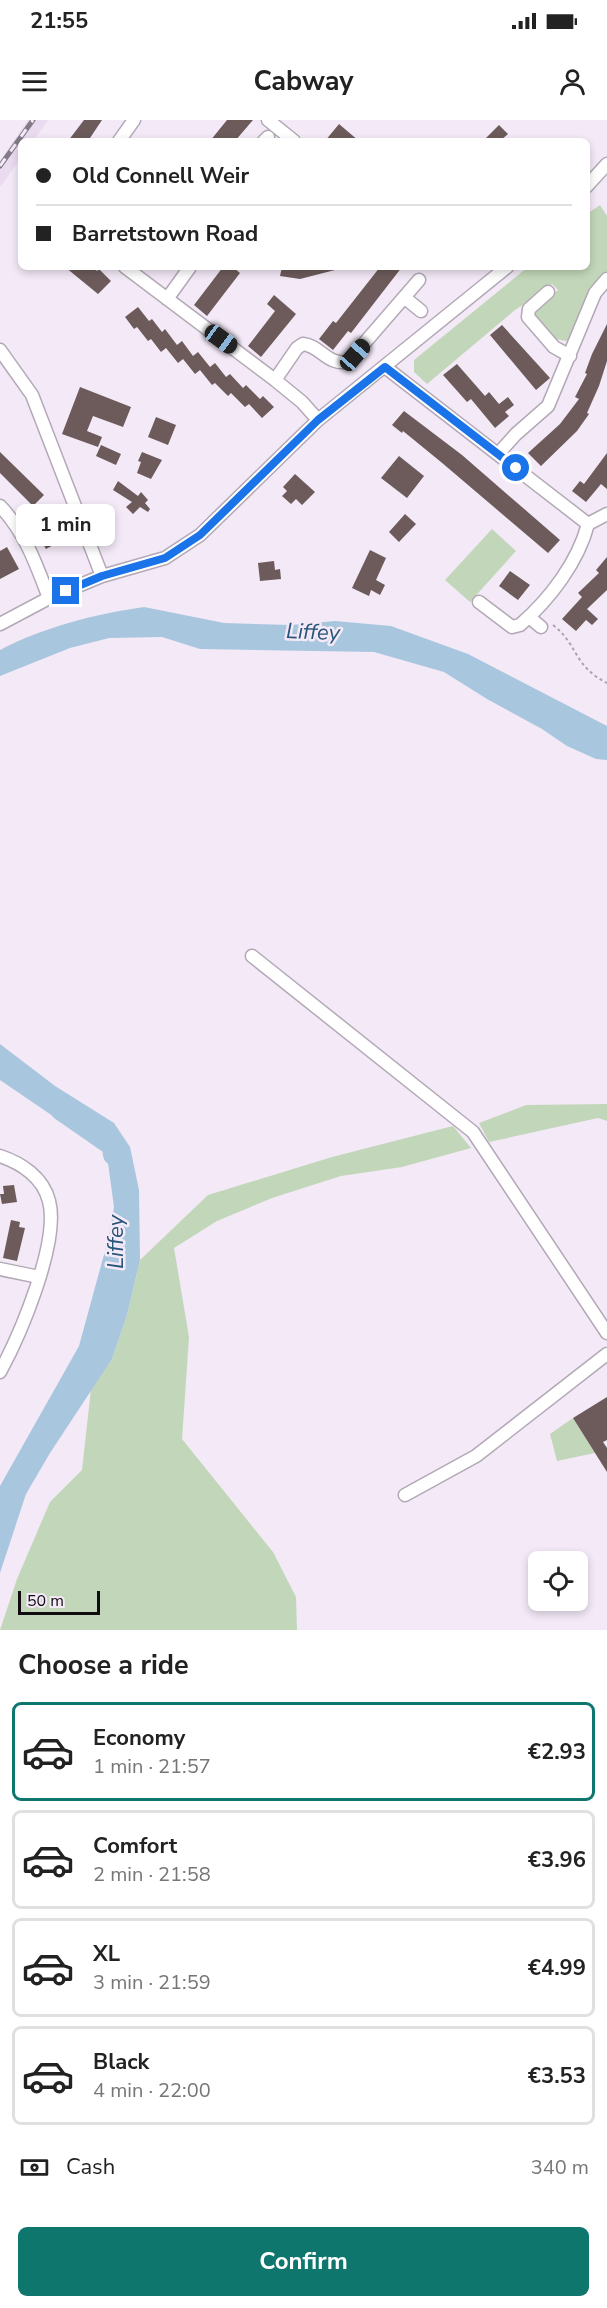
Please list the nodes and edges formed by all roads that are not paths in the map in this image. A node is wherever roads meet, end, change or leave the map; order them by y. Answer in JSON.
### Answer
{"nodes":[{"id":1,"x":134,"y":120,"type":"edge"},
{"id":2,"x":268,"y":120,"type":"edge"},
{"id":3,"x":121,"y":138,"type":"edge"},
{"id":4,"x":290,"y":138,"type":"edge"},
{"id":5,"x":607,"y":164,"type":"edge"},
{"id":6,"x":590,"y":183,"type":"edge"},
{"id":7,"x":129,"y":270,"type":"edge"},
{"id":8,"x":188,"y":270,"type":"edge"},
{"id":9,"x":503,"y":270,"type":"edge"},
{"id":10,"x":607,"y":279,"type":"edge"},
{"id":11,"x":419,"y":280,"type":"dead end"},
{"id":12,"x":549,"y":292,"type":"dead end"},
{"id":13,"x":405,"y":298,"type":"junction"},
{"id":14,"x":166,"y":299,"type":"junction"},
{"id":15,"x":421,"y":311,"type":"dead end"},
{"id":16,"x":0,"y":350,"type":"edge"},
{"id":17,"x":570,"y":356,"type":"junction"},
{"id":18,"x":385,"y":367,"type":"junction"},
{"id":19,"x":275,"y":380,"type":"junction"},
{"id":20,"x":318,"y":420,"type":"junction"},
{"id":21,"x":498,"y":454,"type":"junction"},
{"id":22,"x":0,"y":506,"type":"edge"},
{"id":23,"x":607,"y":514,"type":"edge"},
{"id":24,"x":588,"y":524,"type":"junction"},
{"id":25,"x":102,"y":576,"type":"junction"},
{"id":26,"x":49,"y":598,"type":"junction"},
{"id":27,"x":479,"y":602,"type":"dead end"},
{"id":28,"x":529,"y":617,"type":"junction"},
{"id":29,"x":0,"y":624,"type":"edge"},
{"id":30,"x":541,"y":627,"type":"road end"},
{"id":31,"x":252,"y":956,"type":"dead end"},
{"id":32,"x":0,"y":1156,"type":"edge"},
{"id":33,"x":0,"y":1269,"type":"edge"},
{"id":34,"x":39,"y":1277,"type":"junction"},
{"id":35,"x":607,"y":1333,"type":"edge"},
{"id":36,"x":607,"y":1354,"type":"edge"},
{"id":37,"x":0,"y":1372,"type":"edge"},
{"id":38,"x":405,"y":1495,"type":"dead end"}],
"edges":[{"from":1,"to":3,"type":"street"},
{"from":2,"to":4,"type":"street"},
{"from":5,"to":6,"type":"street"},
{"from":7,"to":14,"type":"street"},
{"from":8,"to":14,"type":"street"},
{"from":9,"to":18,"type":"street"},
{"from":10,"to":17,"type":"street"},
{"from":11,"to":13,"type":"street"},
{"from":12,"to":17,"type":"street"},
{"from":13,"to":15,"type":"street"},
{"from":13,"to":19,"type":"street"},
{"from":14,"to":19,"type":"street"},
{"from":16,"to":25,"type":"street"},
{"from":17,"to":21,"type":"street"},
{"from":18,"to":20,"type":"street"},
{"from":18,"to":21,"type":"street"},
{"from":19,"to":20,"type":"street"},
{"from":20,"to":25,"type":"street"},
{"from":21,"to":24,"type":"street"},
{"from":22,"to":26,"type":"street"},
{"from":23,"to":24,"type":"street"},
{"from":24,"to":28,"type":"street"},
{"from":25,"to":26,"type":"street"},
{"from":26,"to":29,"type":"street"},
{"from":27,"to":28,"type":"street"},
{"from":28,"to":30,"type":"street"},
{"from":31,"to":35,"type":"street"},
{"from":32,"to":34,"type":"street"},
{"from":33,"to":34,"type":"street"},
{"from":34,"to":37,"type":"street"},
{"from":36,"to":38,"type":"street"}]}
